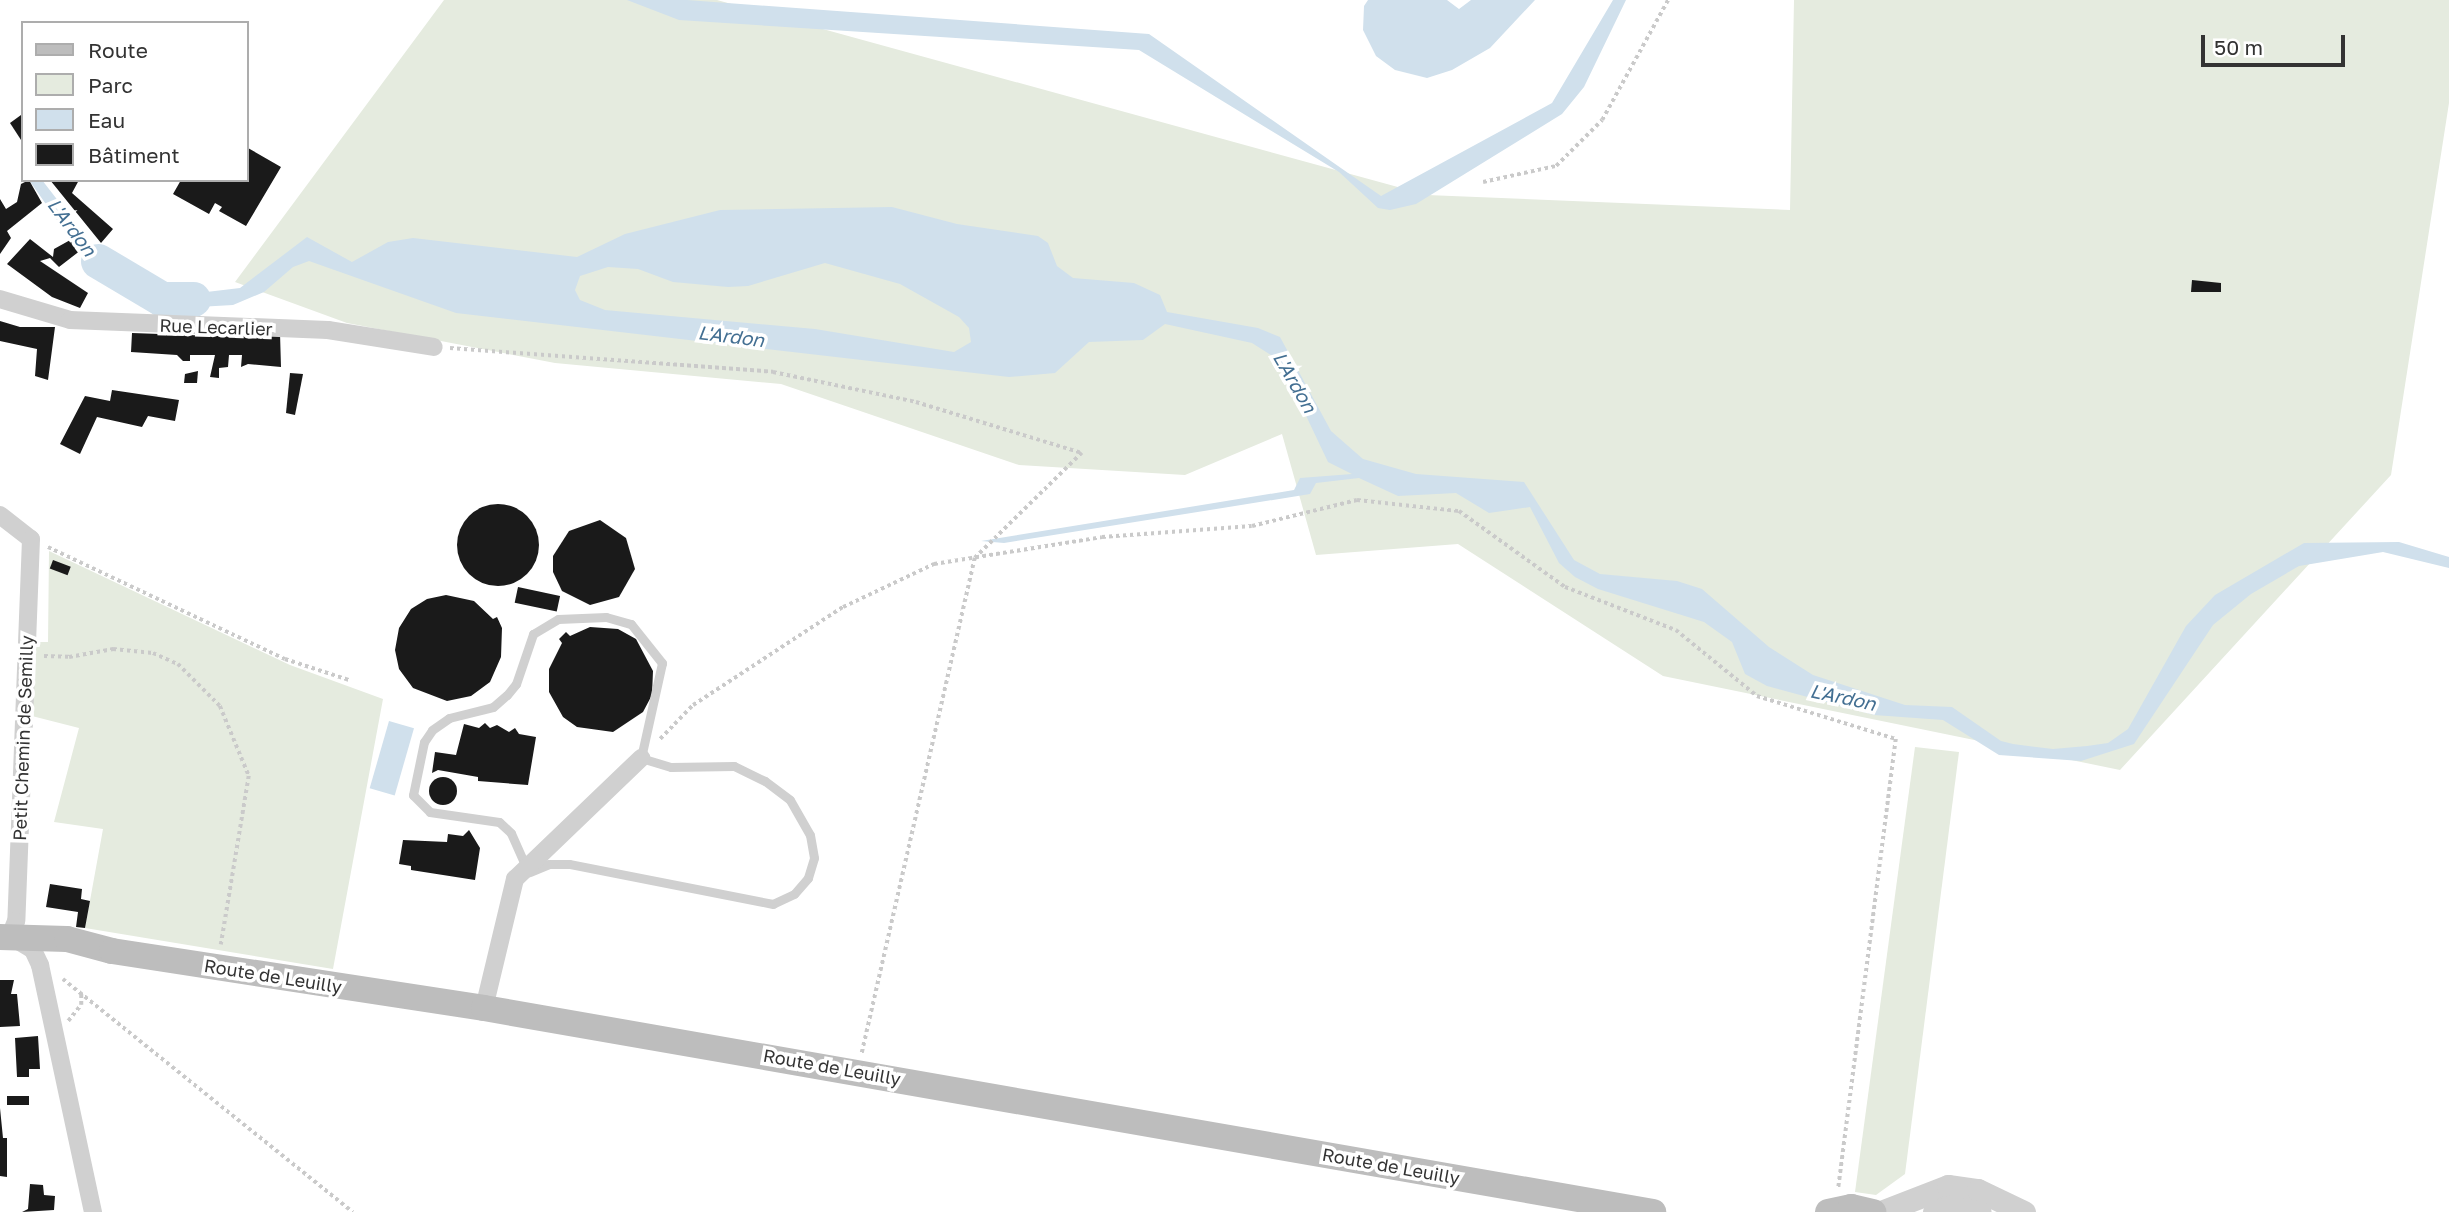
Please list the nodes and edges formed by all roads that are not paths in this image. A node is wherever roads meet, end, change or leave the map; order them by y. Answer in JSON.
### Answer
{"nodes":[{"id":1,"x":0,"y":299,"type":"edge"},
{"id":2,"x":434,"y":347,"type":"road end"},
{"id":3,"x":0,"y":515,"type":"edge"},
{"id":4,"x":641,"y":758,"type":"junction"},
{"id":5,"x":521,"y":873,"type":"junction"},
{"id":6,"x":3,"y":935,"type":"edge"},
{"id":7,"x":484,"y":1008,"type":"junction"},
{"id":8,"x":1832,"y":1210,"type":"edge"},
{"id":9,"x":93,"y":1212,"type":"edge"},
{"id":10,"x":1653,"y":1212,"type":"edge"},
{"id":11,"x":1873,"y":1212,"type":"edge"},
{"id":12,"x":1881,"y":1212,"type":"edge"},
{"id":13,"x":1934,"y":1212,"type":"edge"},
{"id":14,"x":1980,"y":1212,"type":"edge"},
{"id":15,"x":2024,"y":1212,"type":"edge"}],
"edges":[{"from":1,"to":2,"type":"street","name":"Rue Lecarlier"},
{"from":3,"to":6,"type":"street","name":"Petit Chemin de Semilly"},
{"from":4,"to":5,"type":"street"},
{"from":4,"to":5,"type":"lane"},
{"from":4,"to":5,"type":"lane"},
{"from":5,"to":7,"type":"street"},
{"from":6,"to":7,"type":"main road","name":"Route de Leuilly"},
{"from":6,"to":9,"type":"street"},
{"from":7,"to":10,"type":"main road","name":"Route de Leuilly"},
{"from":8,"to":11,"type":"main road"},
{"from":12,"to":15,"type":"street"},
{"from":13,"to":14,"type":"street"}]}
